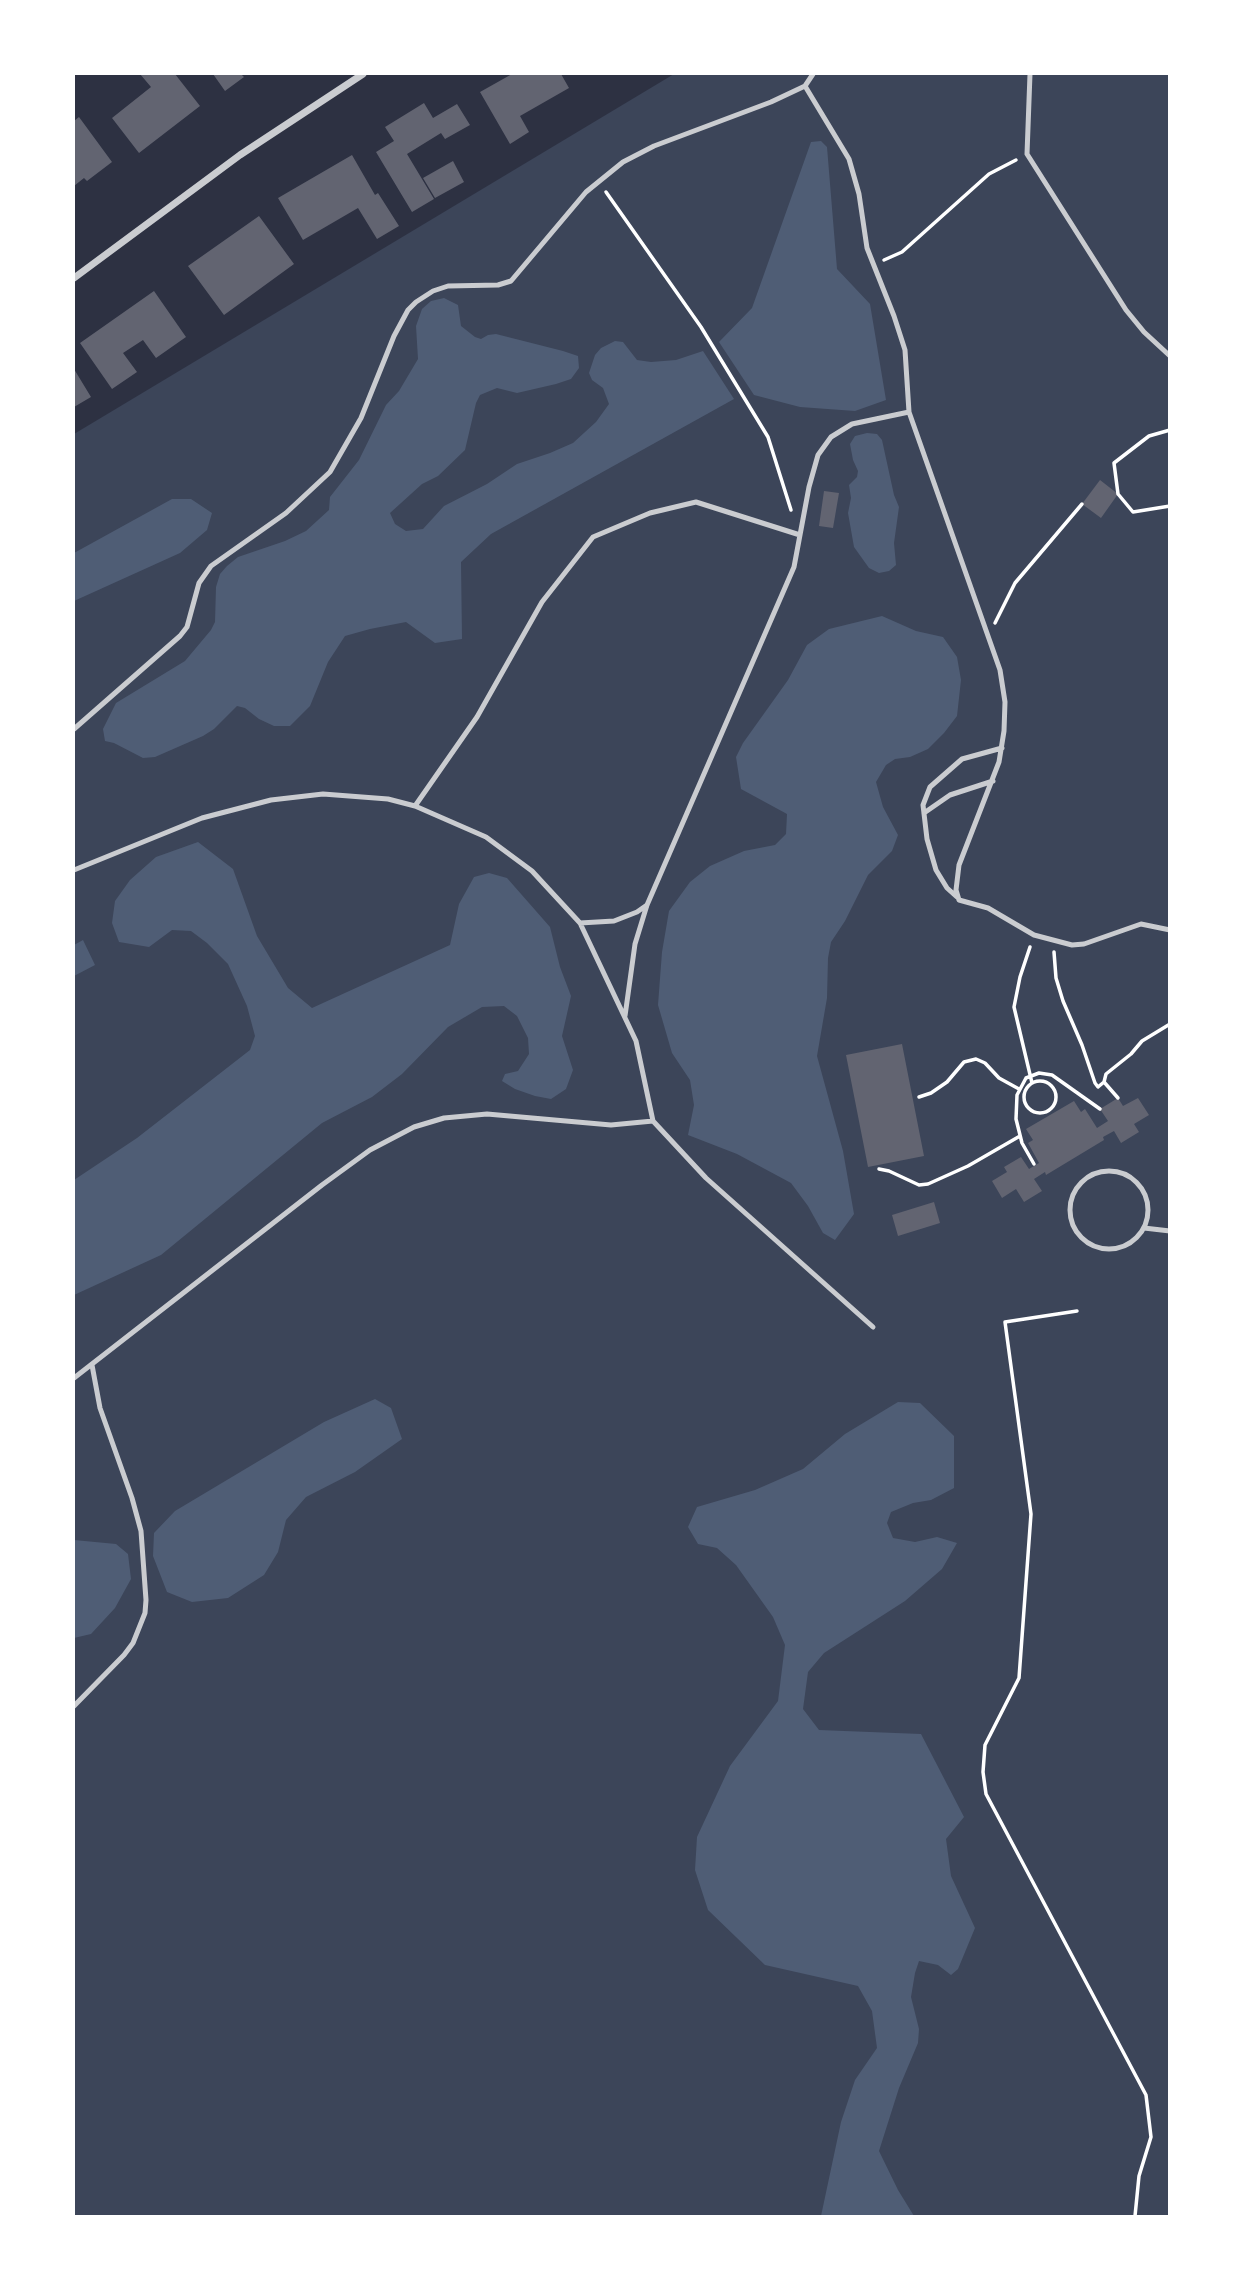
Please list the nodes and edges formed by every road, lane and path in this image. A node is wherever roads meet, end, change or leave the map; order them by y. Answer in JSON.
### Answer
{"nodes":[{"id":1,"x":363,"y":74,"type":"edge"},
{"id":2,"x":813,"y":74,"type":"edge"},
{"id":3,"x":1030,"y":74,"type":"edge"},
{"id":4,"x":805,"y":86,"type":"junction"},
{"id":5,"x":1027,"y":154,"type":"junction"},
{"id":6,"x":598,"y":181,"type":"junction"},
{"id":7,"x":874,"y":264,"type":"junction"},
{"id":8,"x":74,"y":278,"type":"edge"},
{"id":9,"x":1170,"y":356,"type":"edge"},
{"id":10,"x":909,"y":412,"type":"junction"},
{"id":11,"x":1170,"y":430,"type":"edge"},
{"id":12,"x":1082,"y":505,"type":"dead end"},
{"id":13,"x":1170,"y":506,"type":"edge"},
{"id":14,"x":792,"y":510,"type":"dead end"},
{"id":15,"x":800,"y":535,"type":"junction"},
{"id":16,"x":988,"y":638,"type":"junction"},
{"id":17,"x":74,"y":729,"type":"edge"},
{"id":18,"x":1002,"y":748,"type":"junction"},
{"id":19,"x":993,"y":781,"type":"junction"},
{"id":20,"x":415,"y":806,"type":"junction"},
{"id":21,"x":924,"y":813,"type":"junction"},
{"id":22,"x":74,"y":870,"type":"edge"},
{"id":23,"x":959,"y":900,"type":"junction"},
{"id":24,"x":647,"y":905,"type":"junction"},
{"id":25,"x":580,"y":923,"type":"junction"},
{"id":26,"x":1170,"y":930,"type":"edge"},
{"id":27,"x":1034,"y":935,"type":"junction"},
{"id":28,"x":1056,"y":942,"type":"junction"},
{"id":29,"x":625,"y":1016,"type":"junction"},
{"id":30,"x":1170,"y":1024,"type":"edge"},
{"id":31,"x":1029,"y":1076,"type":"junction"},
{"id":32,"x":1104,"y":1082,"type":"junction"},
{"id":33,"x":1032,"y":1083,"type":"junction"},
{"id":34,"x":1019,"y":1089,"type":"junction"},
{"id":35,"x":919,"y":1097,"type":"dead end"},
{"id":36,"x":1118,"y":1098,"type":"dead end"},
{"id":37,"x":1100,"y":1109,"type":"dead end"},
{"id":38,"x":653,"y":1121,"type":"junction"},
{"id":39,"x":1020,"y":1136,"type":"junction"},
{"id":40,"x":1034,"y":1164,"type":"dead end"},
{"id":41,"x":879,"y":1169,"type":"dead end"},
{"id":42,"x":1143,"y":1228,"type":"junction"},
{"id":43,"x":1170,"y":1231,"type":"edge"},
{"id":44,"x":1076,"y":1311,"type":"dead end"},
{"id":45,"x":873,"y":1327,"type":"dead end"},
{"id":46,"x":92,"y":1365,"type":"junction"},
{"id":47,"x":74,"y":1378,"type":"edge"},
{"id":48,"x":74,"y":1706,"type":"edge"},
{"id":49,"x":1135,"y":2217,"type":"edge"}],
"edges":[{"from":1,"to":8,"type":"street"},
{"from":2,"to":4,"type":"lane"},
{"from":3,"to":5,"type":"lane"},
{"from":4,"to":6,"type":"lane"},
{"from":4,"to":7,"type":"lane"},
{"from":5,"to":7,"type":"path"},
{"from":5,"to":9,"type":"lane"},
{"from":6,"to":14,"type":"path"},
{"from":6,"to":17,"type":"lane"},
{"from":7,"to":10,"type":"lane"},
{"from":10,"to":15,"type":"lane"},
{"from":10,"to":16,"type":"lane"},
{"from":11,"to":13,"type":"path"},
{"from":12,"to":16,"type":"path"},
{"from":15,"to":20,"type":"lane"},
{"from":15,"to":24,"type":"lane"},
{"from":16,"to":18,"type":"lane"},
{"from":18,"to":19,"type":"lane"},
{"from":18,"to":21,"type":"lane"},
{"from":19,"to":21,"type":"lane"},
{"from":19,"to":23,"type":"lane"},
{"from":20,"to":22,"type":"lane"},
{"from":20,"to":25,"type":"lane"},
{"from":21,"to":23,"type":"lane"},
{"from":23,"to":27,"type":"lane"},
{"from":24,"to":25,"type":"lane"},
{"from":24,"to":29,"type":"lane"},
{"from":25,"to":29,"type":"lane"},
{"from":26,"to":28,"type":"lane"},
{"from":27,"to":28,"type":"lane"},
{"from":27,"to":31,"type":"path"},
{"from":28,"to":32,"type":"path"},
{"from":29,"to":38,"type":"lane"},
{"from":30,"to":32,"type":"path"},
{"from":31,"to":33,"type":"path"},
{"from":31,"to":34,"type":"path"},
{"from":31,"to":37,"type":"path"},
{"from":32,"to":36,"type":"path"},
{"from":33,"to":33,"type":"path"},
{"from":34,"to":35,"type":"path"},
{"from":34,"to":39,"type":"path"},
{"from":38,"to":45,"type":"lane"},
{"from":38,"to":46,"type":"lane"},
{"from":39,"to":40,"type":"path"},
{"from":39,"to":41,"type":"path"},
{"from":42,"to":42,"type":"lane"},
{"from":42,"to":43,"type":"lane"},
{"from":44,"to":49,"type":"path"},
{"from":46,"to":47,"type":"lane"},
{"from":46,"to":48,"type":"lane"}]}
